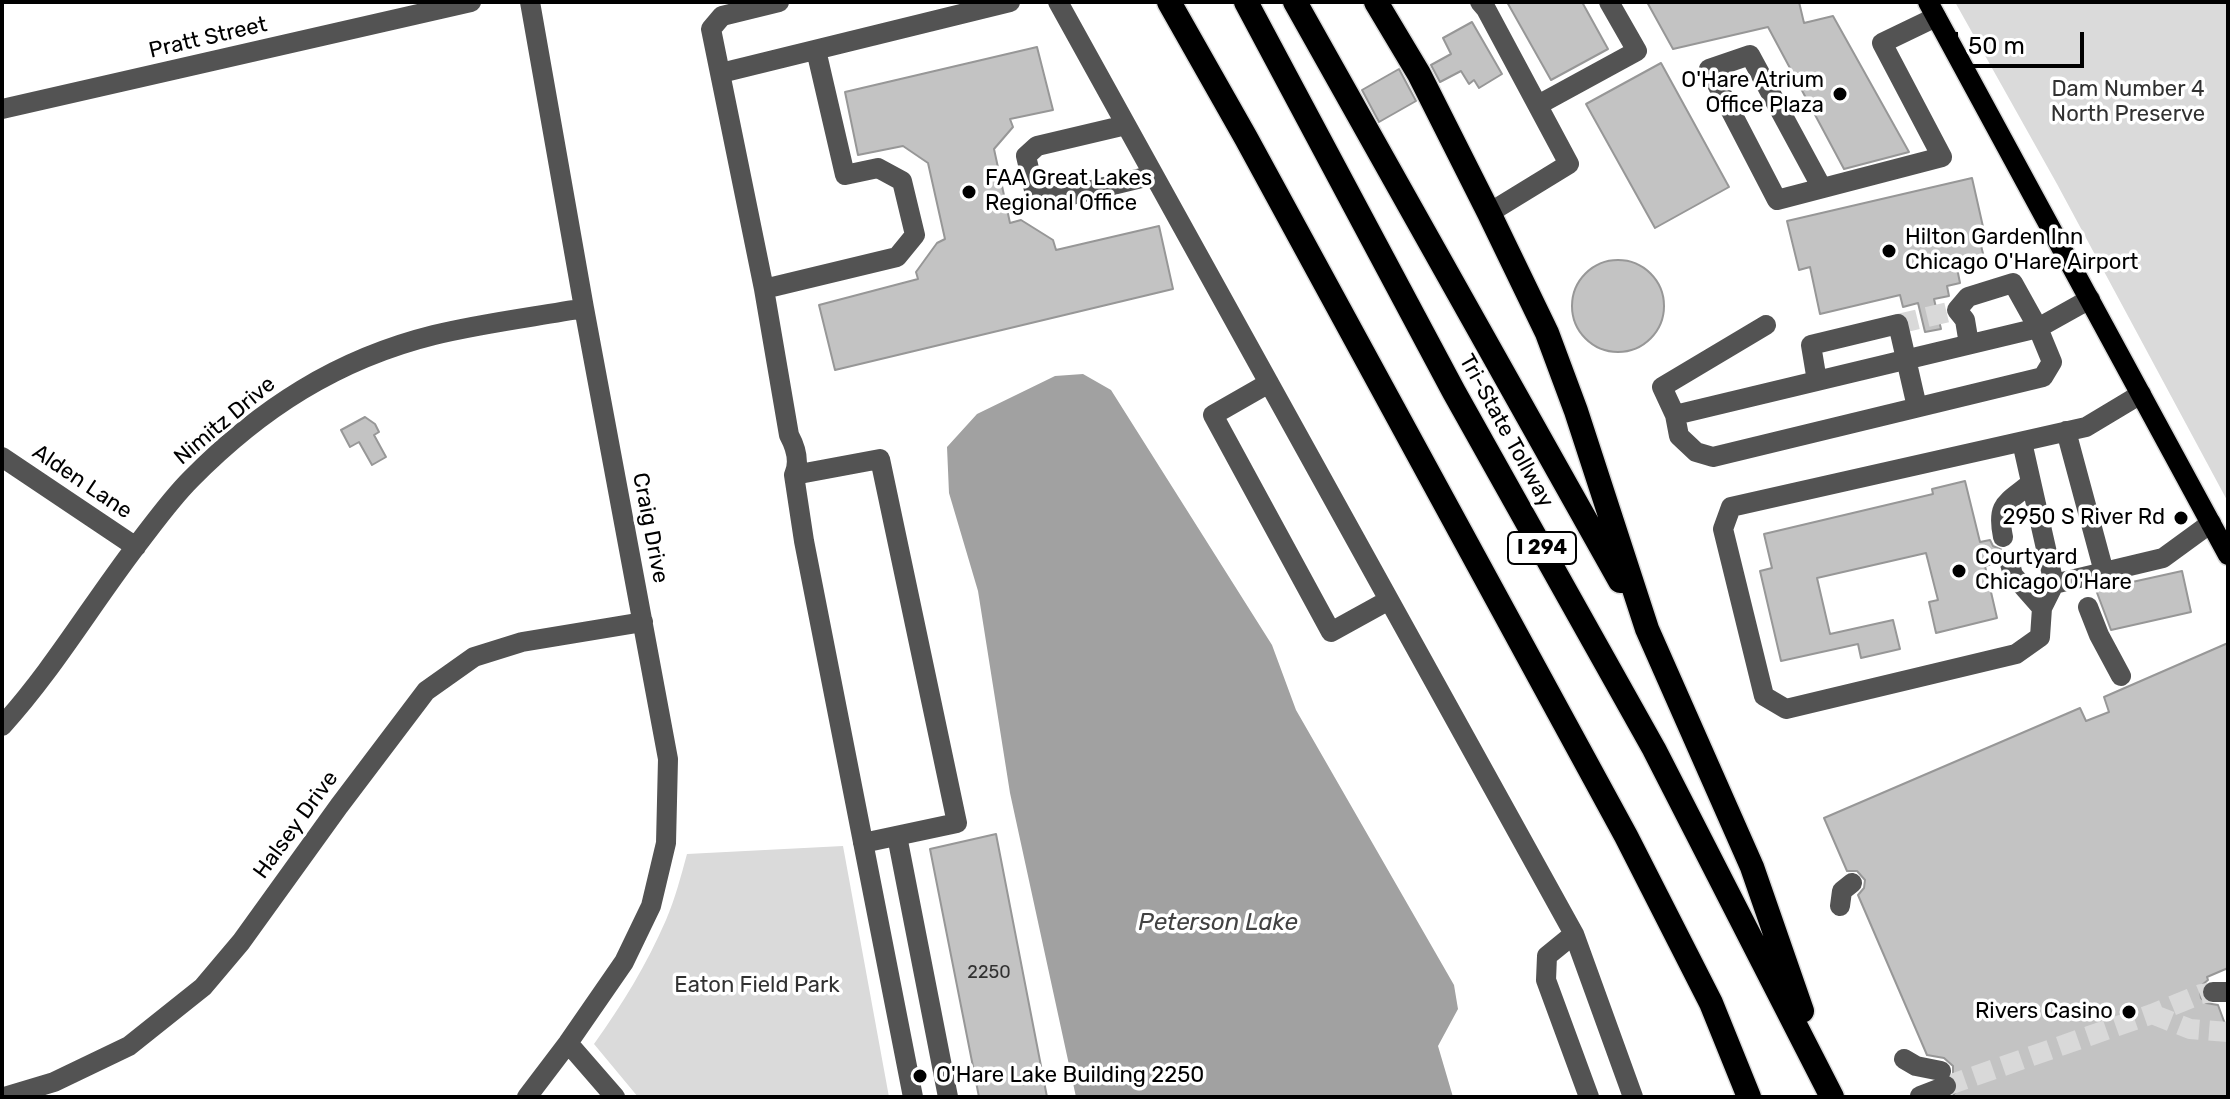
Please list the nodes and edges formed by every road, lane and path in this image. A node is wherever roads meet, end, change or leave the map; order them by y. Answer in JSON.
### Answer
{"nodes":[{"id":1,"x":471,"y":2,"type":"edge"},
{"id":2,"x":530,"y":2,"type":"edge"},
{"id":3,"x":779,"y":2,"type":"edge"},
{"id":4,"x":1010,"y":2,"type":"edge"},
{"id":5,"x":1058,"y":2,"type":"edge"},
{"id":6,"x":1169,"y":2,"type":"edge"},
{"id":7,"x":1246,"y":2,"type":"edge"},
{"id":8,"x":1295,"y":2,"type":"edge"},
{"id":9,"x":1376,"y":2,"type":"edge"},
{"id":10,"x":1480,"y":2,"type":"edge"},
{"id":11,"x":1609,"y":2,"type":"edge"},
{"id":12,"x":1932,"y":10,"type":"edge"},
{"id":13,"x":816,"y":50,"type":"junction"},
{"id":14,"x":721,"y":73,"type":"junction"},
{"id":15,"x":1538,"y":105,"type":"junction"},
{"id":16,"x":2,"y":109,"type":"edge"},
{"id":17,"x":1126,"y":125,"type":"junction"},
{"id":18,"x":1154,"y":175,"type":"junction"},
{"id":19,"x":1822,"y":188,"type":"junction"},
{"id":20,"x":1489,"y":213,"type":"junction"},
{"id":21,"x":764,"y":289,"type":"junction"},
{"id":22,"x":2090,"y":299,"type":"junction"},
{"id":23,"x":584,"y":308,"type":"junction"},
{"id":24,"x":1766,"y":325,"type":"dead end"},
{"id":25,"x":2038,"y":328,"type":"junction"},
{"id":26,"x":1969,"y":344,"type":"junction"},
{"id":27,"x":1905,"y":360,"type":"junction"},
{"id":28,"x":1817,"y":381,"type":"junction"},
{"id":29,"x":1269,"y":383,"type":"junction"},
{"id":30,"x":2141,"y":394,"type":"junction"},
{"id":31,"x":1917,"y":407,"type":"junction"},
{"id":32,"x":1675,"y":415,"type":"junction"},
{"id":33,"x":2066,"y":431,"type":"junction"},
{"id":34,"x":2022,"y":442,"type":"junction"},
{"id":35,"x":2,"y":457,"type":"edge"},
{"id":36,"x":794,"y":475,"type":"junction"},
{"id":37,"x":2031,"y":483,"type":"junction"},
{"id":38,"x":2211,"y":523,"type":"junction"},
{"id":39,"x":2003,"y":537,"type":"dead end"},
{"id":40,"x":136,"y":547,"type":"junction"},
{"id":41,"x":2228,"y":555,"type":"edge"},
{"id":42,"x":2009,"y":560,"type":"dead end"},
{"id":43,"x":2104,"y":572,"type":"junction"},
{"id":44,"x":2054,"y":584,"type":"junction"},
{"id":45,"x":1389,"y":600,"type":"junction"},
{"id":46,"x":2088,"y":607,"type":"dead end"},
{"id":47,"x":2042,"y":608,"type":"junction"},
{"id":48,"x":643,"y":622,"type":"junction"},
{"id":49,"x":1647,"y":629,"type":"junction"},
{"id":50,"x":2121,"y":676,"type":"dead end"},
{"id":51,"x":2,"y":726,"type":"edge"},
{"id":52,"x":897,"y":836,"type":"junction"},
{"id":53,"x":863,"y":843,"type":"junction"},
{"id":54,"x":1852,"y":883,"type":"dead end"},
{"id":55,"x":1840,"y":906,"type":"dead end"},
{"id":56,"x":1574,"y":934,"type":"junction"},
{"id":57,"x":925,"y":981,"type":"junction"},
{"id":58,"x":892,"y":988,"type":"junction"},
{"id":59,"x":568,"y":1043,"type":"junction"},
{"id":60,"x":1904,"y":1059,"type":"dead end"},
{"id":61,"x":1625,"y":1094,"type":"edge"},
{"id":62,"x":1920,"y":1096,"type":"edge"},
{"id":63,"x":4,"y":1097,"type":"edge"},
{"id":64,"x":527,"y":1097,"type":"edge"},
{"id":65,"x":615,"y":1097,"type":"edge"},
{"id":66,"x":913,"y":1097,"type":"edge"},
{"id":67,"x":948,"y":1097,"type":"edge"},
{"id":68,"x":1589,"y":1097,"type":"edge"},
{"id":69,"x":1749,"y":1097,"type":"edge"},
{"id":70,"x":1832,"y":1097,"type":"edge"}],
"edges":[{"from":1,"to":16,"type":"street","name":"Pratt Street"},
{"from":2,"to":23,"type":"street","name":"Craig Drive"},
{"from":3,"to":14,"type":"street"},
{"from":4,"to":13,"type":"street"},
{"from":5,"to":17,"type":"street"},
{"from":6,"to":69,"type":"highway","number":"I 294"},
{"from":7,"to":70,"type":"highway","name":"Tri-State Tollway","number":"I 294"},
{"from":8,"to":49,"type":"highway"},
{"from":9,"to":20,"type":"highway"},
{"from":10,"to":15,"type":"street"},
{"from":11,"to":15,"type":"street"},
{"from":12,"to":19,"type":"street"},
{"from":12,"to":22,"type":"main road"},
{"from":13,"to":14,"type":"street"},
{"from":13,"to":21,"type":"street"},
{"from":14,"to":21,"type":"street"},
{"from":15,"to":20,"type":"street"},
{"from":17,"to":18,"type":"street"},
{"from":17,"to":18,"type":"street"},
{"from":18,"to":29,"type":"street"},
{"from":19,"to":19,"type":"street"},
{"from":20,"to":49,"type":"highway"},
{"from":21,"to":36,"type":"street"},
{"from":22,"to":25,"type":"street"},
{"from":22,"to":30,"type":"main road"},
{"from":23,"to":40,"type":"street","name":"Nimitz Drive"},
{"from":23,"to":48,"type":"street","name":"Craig Drive"},
{"from":24,"to":32,"type":"street"},
{"from":25,"to":26,"type":"street"},
{"from":25,"to":26,"type":"street"},
{"from":25,"to":31,"type":"street"},
{"from":26,"to":27,"type":"street"},
{"from":27,"to":28,"type":"street"},
{"from":27,"to":28,"type":"street"},
{"from":27,"to":31,"type":"street"},
{"from":28,"to":32,"type":"street"},
{"from":29,"to":45,"type":"street"},
{"from":29,"to":45,"type":"street"},
{"from":30,"to":33,"type":"street"},
{"from":30,"to":38,"type":"main road"},
{"from":31,"to":32,"type":"street"},
{"from":33,"to":34,"type":"street"},
{"from":33,"to":43,"type":"street"},
{"from":34,"to":37,"type":"street"},
{"from":34,"to":47,"type":"street"},
{"from":35,"to":40,"type":"street","name":"Alden Lane"},
{"from":36,"to":52,"type":"street"},
{"from":36,"to":53,"type":"street"},
{"from":37,"to":39,"type":"street"},
{"from":37,"to":44,"type":"street"},
{"from":38,"to":41,"type":"main road"},
{"from":38,"to":43,"type":"street"},
{"from":40,"to":51,"type":"street","name":"Nimitz Drive"},
{"from":42,"to":47,"type":"street"},
{"from":43,"to":44,"type":"street"},
{"from":44,"to":47,"type":"street"},
{"from":45,"to":56,"type":"street"},
{"from":46,"to":50,"type":"street"},
{"from":48,"to":59,"type":"street","name":"Craig Drive"},
{"from":48,"to":63,"type":"street","name":"Halsey Drive"},
{"from":49,"to":70,"type":"highway"},
{"from":52,"to":53,"type":"street"},
{"from":52,"to":57,"type":"street"},
{"from":53,"to":58,"type":"street"},
{"from":54,"to":55,"type":"street"},
{"from":56,"to":61,"type":"street"},
{"from":56,"to":68,"type":"street"},
{"from":57,"to":58,"type":"street"},
{"from":57,"to":67,"type":"street"},
{"from":58,"to":66,"type":"street"},
{"from":59,"to":64,"type":"street","name":"Craig Drive"},
{"from":59,"to":65,"type":"street"},
{"from":60,"to":62,"type":"street"}]}
